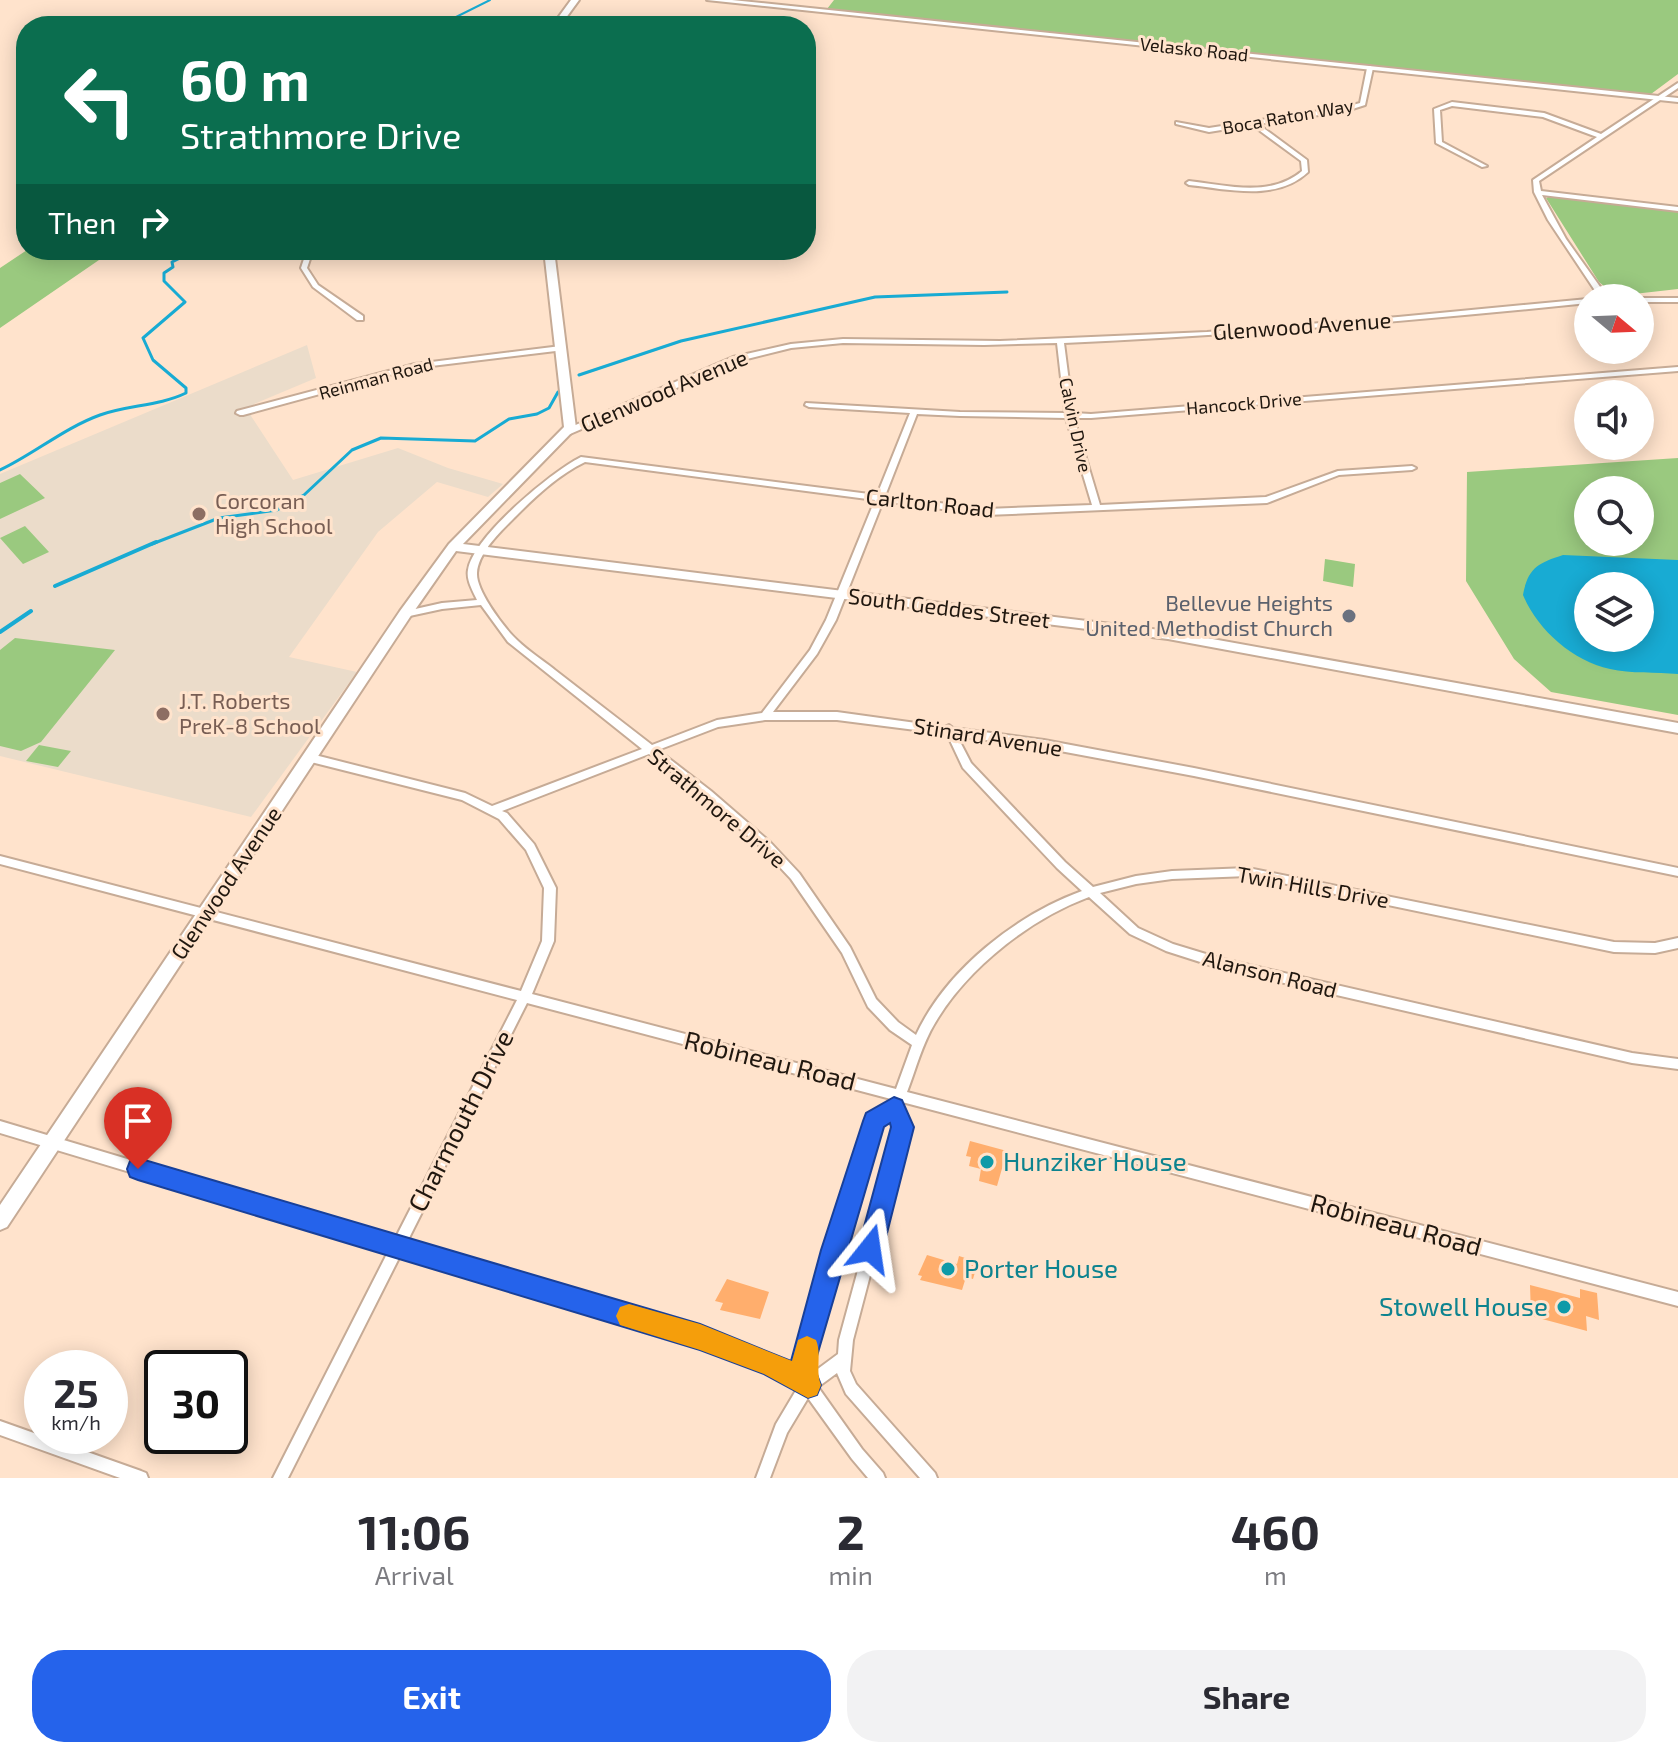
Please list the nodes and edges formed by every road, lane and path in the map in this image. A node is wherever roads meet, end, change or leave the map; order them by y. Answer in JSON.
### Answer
{"nodes":[{"id":1,"x":711,"y":0,"type":"edge"},
{"id":2,"x":752,"y":2,"type":"edge"},
{"id":3,"x":1370,"y":68,"type":"junction"},
{"id":4,"x":1678,"y":85,"type":"edge"},
{"id":5,"x":1661,"y":98,"type":"junction"},
{"id":6,"x":1678,"y":100,"type":"edge"},
{"id":7,"x":1178,"y":123,"type":"dead end"},
{"id":8,"x":1254,"y":124,"type":"junction"},
{"id":9,"x":1600,"y":136,"type":"junction"},
{"id":10,"x":1484,"y":166,"type":"dead end"},
{"id":11,"x":1189,"y":183,"type":"dead end"},
{"id":12,"x":1537,"y":192,"type":"junction"},
{"id":13,"x":1678,"y":209,"type":"edge"},
{"id":14,"x":307,"y":260,"type":"edge"},
{"id":15,"x":550,"y":260,"type":"edge"},
{"id":16,"x":1594,"y":284,"type":"edge"},
{"id":17,"x":1654,"y":300,"type":"edge"},
{"id":18,"x":1678,"y":300,"type":"edge"},
{"id":19,"x":1574,"y":302,"type":"edge"},
{"id":20,"x":360,"y":318,"type":"dead end"},
{"id":21,"x":1060,"y":341,"type":"junction"},
{"id":22,"x":561,"y":348,"type":"junction"},
{"id":23,"x":1678,"y":369,"type":"edge"},
{"id":24,"x":809,"y":405,"type":"dead end"},
{"id":25,"x":914,"y":412,"type":"junction"},
{"id":26,"x":240,"y":413,"type":"dead end"},
{"id":27,"x":1069,"y":416,"type":"junction"},
{"id":28,"x":567,"y":432,"type":"junction"},
{"id":29,"x":1412,"y":468,"type":"dead end"},
{"id":30,"x":878,"y":498,"type":"junction"},
{"id":31,"x":1097,"y":508,"type":"junction"},
{"id":32,"x":453,"y":547,"type":"junction"},
{"id":33,"x":481,"y":550,"type":"junction"},
{"id":34,"x":841,"y":594,"type":"junction"},
{"id":35,"x":484,"y":602,"type":"junction"},
{"id":36,"x":405,"y":614,"type":"junction"},
{"id":37,"x":765,"y":716,"type":"junction"},
{"id":38,"x":1678,"y":728,"type":"edge"},
{"id":39,"x":949,"y":729,"type":"junction"},
{"id":40,"x":646,"y":749,"type":"junction"},
{"id":41,"x":311,"y":758,"type":"junction"},
{"id":42,"x":493,"y":810,"type":"junction"},
{"id":43,"x":0,"y":860,"type":"edge"},
{"id":44,"x":1678,"y":872,"type":"edge"},
{"id":45,"x":1091,"y":890,"type":"junction"},
{"id":46,"x":204,"y":914,"type":"junction"},
{"id":47,"x":1678,"y":943,"type":"edge"},
{"id":48,"x":524,"y":998,"type":"junction"},
{"id":49,"x":917,"y":1042,"type":"junction"},
{"id":50,"x":1678,"y":1064,"type":"edge"},
{"id":51,"x":896,"y":1100,"type":"junction"},
{"id":52,"x":0,"y":1127,"type":"edge"},
{"id":53,"x":52,"y":1143,"type":"junction"},
{"id":54,"x":0,"y":1221,"type":"edge"},
{"id":55,"x":397,"y":1248,"type":"junction"},
{"id":56,"x":1678,"y":1299,"type":"edge"},
{"id":57,"x":843,"y":1359,"type":"junction"},
{"id":58,"x":808,"y":1385,"type":"junction"},
{"id":59,"x":0,"y":1428,"type":"edge"},
{"id":60,"x":141,"y":1478,"type":"edge"},
{"id":61,"x":280,"y":1478,"type":"edge"},
{"id":62,"x":763,"y":1478,"type":"edge"},
{"id":63,"x":878,"y":1478,"type":"edge"},
{"id":64,"x":930,"y":1478,"type":"edge"}],
"edges":[{"from":1,"to":2,"type":"street","name":"Velasko Road"},
{"from":2,"to":3,"type":"street","name":"Velasko Road"},
{"from":3,"to":5,"type":"street","name":"Velasko Road"},
{"from":3,"to":8,"type":"street","name":"Boca Raton Way"},
{"from":4,"to":5,"type":"street"},
{"from":5,"to":6,"type":"street","name":"Velasko Road"},
{"from":5,"to":9,"type":"street"},
{"from":7,"to":8,"type":"street","name":"Boca Raton Way"},
{"from":8,"to":11,"type":"street"},
{"from":9,"to":10,"type":"street"},
{"from":9,"to":12,"type":"street"},
{"from":12,"to":13,"type":"street"},
{"from":12,"to":16,"type":"street"},
{"from":14,"to":20,"type":"street"},
{"from":15,"to":22,"type":"street"},
{"from":17,"to":18,"type":"street"},
{"from":19,"to":21,"type":"street","name":"Glenwood Avenue"},
{"from":21,"to":27,"type":"street","name":"Calvin Drive"},
{"from":21,"to":28,"type":"street","name":"Glenwood Avenue"},
{"from":22,"to":26,"type":"street","name":"Reinman Road"},
{"from":22,"to":28,"type":"street"},
{"from":23,"to":27,"type":"street","name":"Hancock Drive"},
{"from":24,"to":25,"type":"street","name":"Hancock Drive"},
{"from":25,"to":27,"type":"street","name":"Hancock Drive"},
{"from":25,"to":30,"type":"street"},
{"from":27,"to":31,"type":"street","name":"Calvin Drive"},
{"from":28,"to":32,"type":"street","name":"Glenwood Avenue"},
{"from":29,"to":31,"type":"street","name":"Carlton Road"},
{"from":30,"to":31,"type":"street","name":"Carlton Road"},
{"from":30,"to":33,"type":"street","name":"Carlton Road"},
{"from":30,"to":34,"type":"street"},
{"from":32,"to":33,"type":"street","name":"South Geddes Street"},
{"from":32,"to":36,"type":"street","name":"Glenwood Avenue"},
{"from":33,"to":34,"type":"street","name":"South Geddes Street"},
{"from":33,"to":35,"type":"street","name":"Strathmore Drive"},
{"from":34,"to":37,"type":"street"},
{"from":34,"to":38,"type":"street","name":"South Geddes Street"},
{"from":35,"to":36,"type":"street"},
{"from":35,"to":40,"type":"street","name":"Strathmore Drive"},
{"from":36,"to":41,"type":"street","name":"Glenwood Avenue"},
{"from":37,"to":39,"type":"street","name":"Stinard Avenue"},
{"from":37,"to":40,"type":"street","name":"Stinard Avenue"},
{"from":39,"to":44,"type":"street","name":"Stinard Avenue"},
{"from":39,"to":45,"type":"street","name":"Alanson Road"},
{"from":40,"to":42,"type":"street","name":"Stinard Avenue"},
{"from":40,"to":49,"type":"street","name":"Strathmore Drive"},
{"from":41,"to":42,"type":"street"},
{"from":41,"to":46,"type":"street","name":"Glenwood Avenue"},
{"from":42,"to":48,"type":"street","name":"Charmouth Drive"},
{"from":43,"to":46,"type":"street","name":"Robineau Road"},
{"from":45,"to":47,"type":"street","name":"Twin Hills Drive"},
{"from":45,"to":49,"type":"street","name":"Twin Hills Drive"},
{"from":45,"to":50,"type":"street","name":"Alanson Road"},
{"from":46,"to":48,"type":"street","name":"Robineau Road"},
{"from":46,"to":53,"type":"street","name":"Glenwood Avenue"},
{"from":48,"to":51,"type":"street","name":"Robineau Road"},
{"from":48,"to":55,"type":"street","name":"Charmouth Drive"},
{"from":49,"to":51,"type":"street","name":"Twin Hills Drive"},
{"from":51,"to":56,"type":"street","name":"Robineau Road"},
{"from":51,"to":57,"type":"street"},
{"from":51,"to":58,"type":"street"},
{"from":52,"to":53,"type":"street"},
{"from":53,"to":54,"type":"street","name":"Glenwood Avenue"},
{"from":53,"to":55,"type":"street"},
{"from":55,"to":58,"type":"street"},
{"from":55,"to":61,"type":"street","name":"Charmouth Drive"},
{"from":57,"to":58,"type":"street"},
{"from":57,"to":64,"type":"street"},
{"from":58,"to":62,"type":"street"},
{"from":58,"to":63,"type":"street"},
{"from":59,"to":60,"type":"street"}]}
